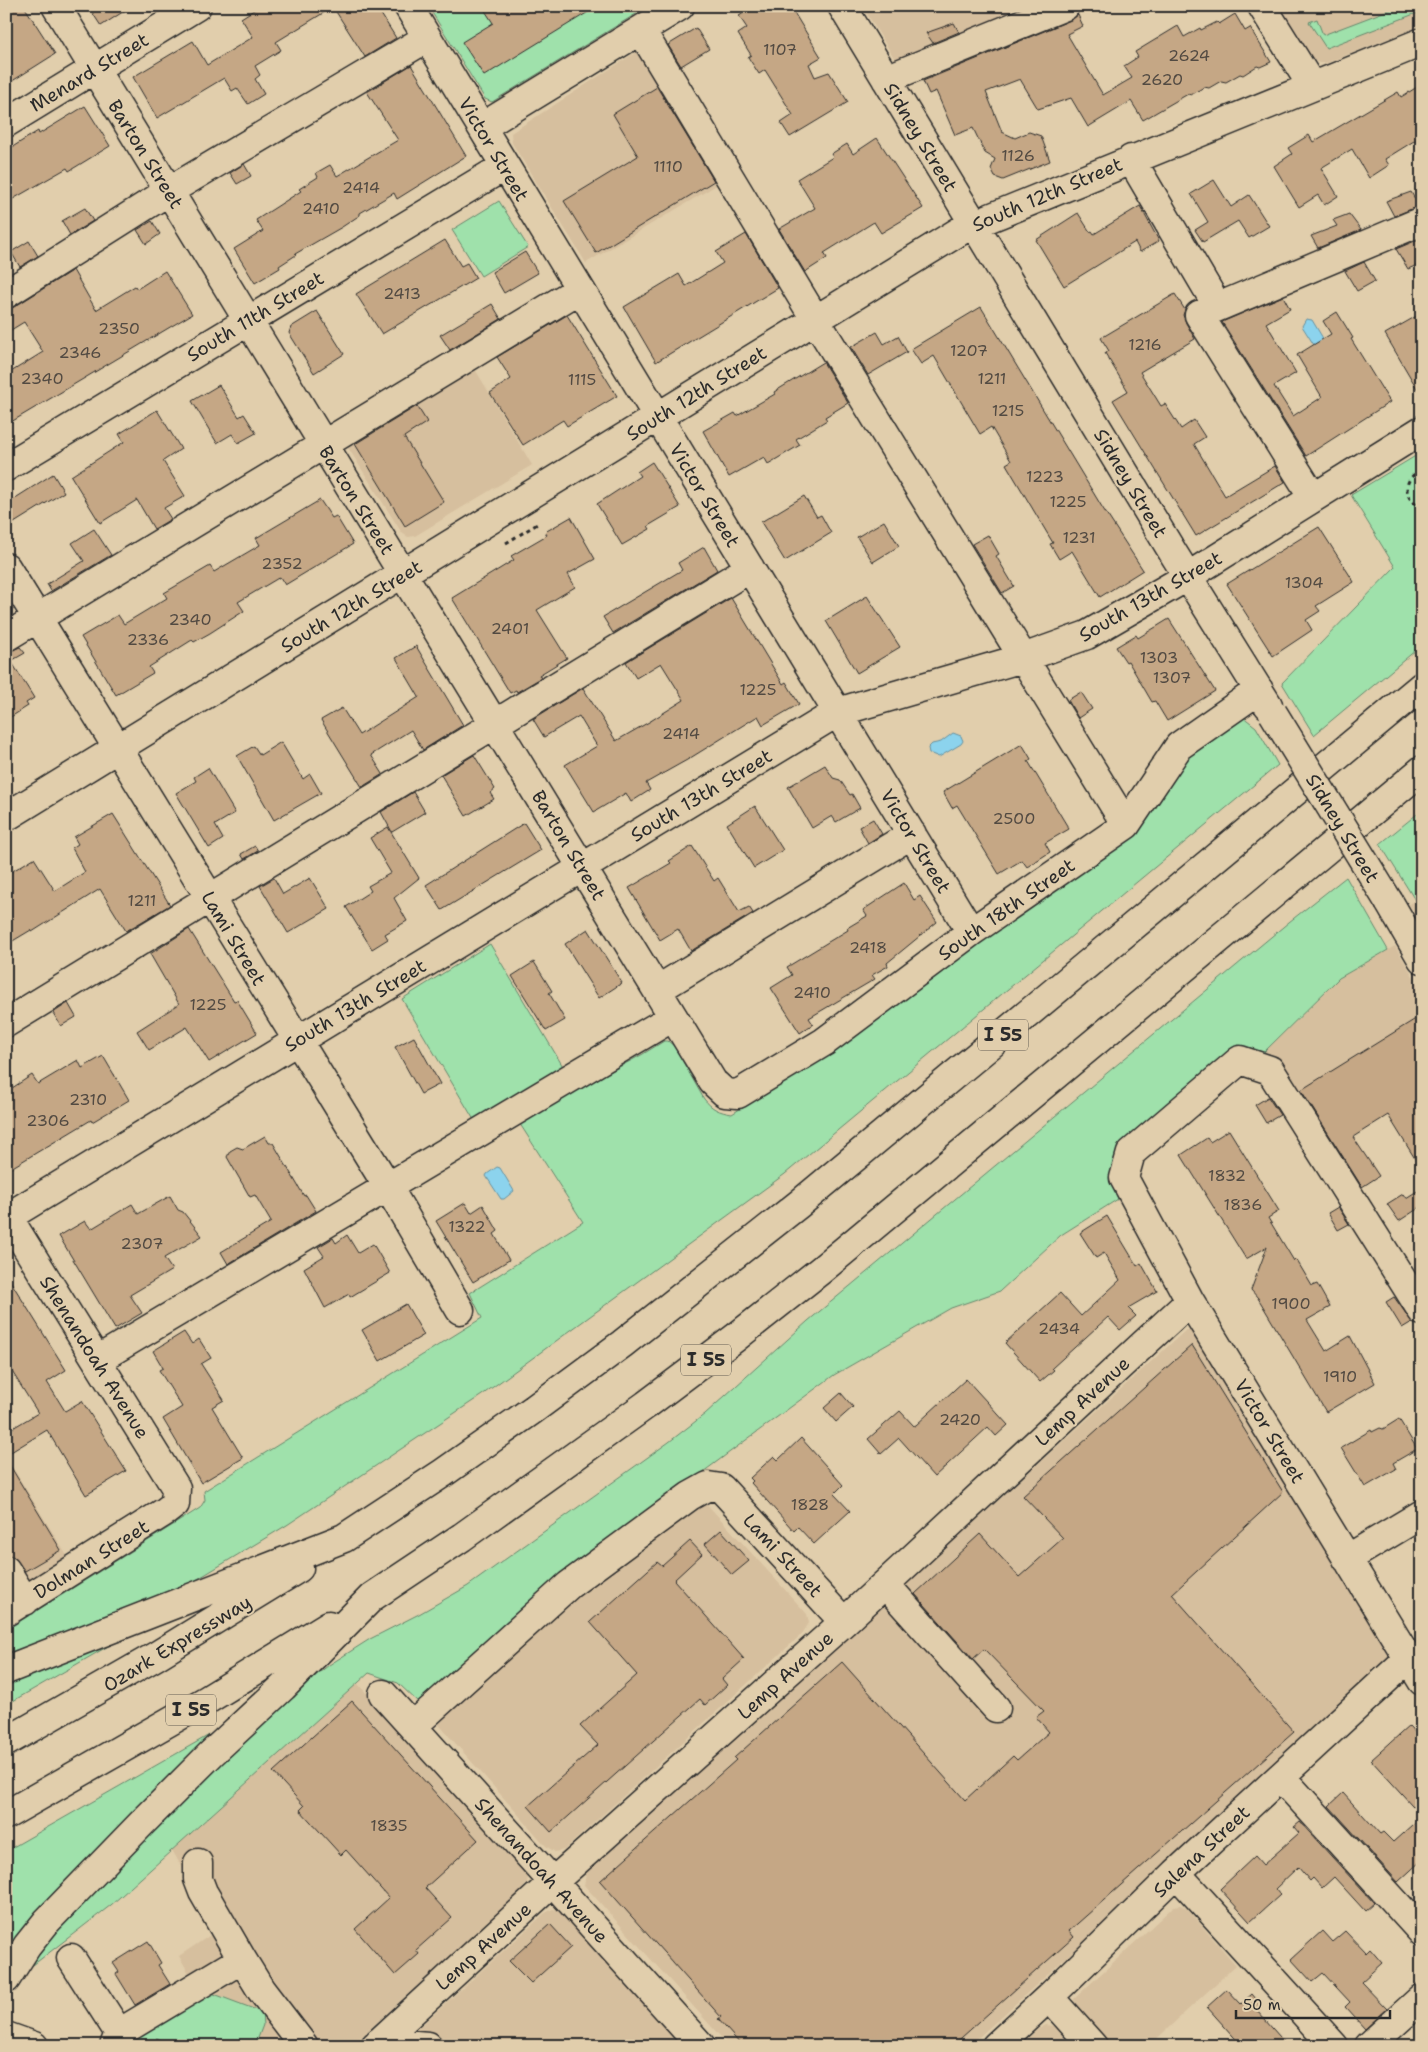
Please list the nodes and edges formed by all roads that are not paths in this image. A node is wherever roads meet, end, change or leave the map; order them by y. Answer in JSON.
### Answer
{"nodes":[{"id":1,"x":56,"y":6,"type":"edge"},
{"id":2,"x":197,"y":6,"type":"edge"},
{"id":3,"x":408,"y":6,"type":"edge"},
{"id":4,"x":680,"y":6,"type":"edge"},
{"id":5,"x":842,"y":6,"type":"edge"},
{"id":6,"x":1064,"y":6,"type":"edge"},
{"id":7,"x":1262,"y":6,"type":"edge"},
{"id":8,"x":641,"y":30,"type":"junction"},
{"id":9,"x":427,"y":38,"type":"junction"},
{"id":10,"x":1422,"y":42,"type":"edge"},
{"id":11,"x":94,"y":69,"type":"junction"},
{"id":12,"x":886,"y":79,"type":"junction"},
{"id":13,"x":1312,"y":86,"type":"junction"},
{"id":14,"x":6,"y":123,"type":"edge"},
{"id":15,"x":482,"y":127,"type":"junction"},
{"id":16,"x":1131,"y":159,"type":"junction"},
{"id":17,"x":505,"y":166,"type":"junction"},
{"id":18,"x":169,"y":191,"type":"junction"},
{"id":19,"x":1422,"y":221,"type":"edge"},
{"id":20,"x":974,"y":224,"type":"junction"},
{"id":21,"x":580,"y":289,"type":"junction"},
{"id":22,"x":6,"y":294,"type":"edge"},
{"id":23,"x":1218,"y":307,"type":"junction"},
{"id":24,"x":815,"y":319,"type":"junction"},
{"id":25,"x":247,"y":320,"type":"junction"},
{"id":26,"x":657,"y":417,"type":"junction"},
{"id":27,"x":1422,"y":430,"type":"edge"},
{"id":28,"x":324,"y":445,"type":"junction"},
{"id":29,"x":6,"y":467,"type":"edge"},
{"id":30,"x":1313,"y":497,"type":"junction"},
{"id":31,"x":6,"y":567,"type":"edge"},
{"id":32,"x":750,"y":568,"type":"junction"},
{"id":33,"x":403,"y":574,"type":"junction"},
{"id":34,"x":1187,"y":577,"type":"junction"},
{"id":35,"x":38,"y":618,"type":"junction"},
{"id":36,"x":6,"y":637,"type":"edge"},
{"id":37,"x":1023,"y":658,"type":"junction"},
{"id":38,"x":1422,"y":686,"type":"edge"},
{"id":39,"x":1259,"y":690,"type":"junction"},
{"id":40,"x":838,"y":712,"type":"junction"},
{"id":41,"x":494,"y":724,"type":"junction"},
{"id":42,"x":118,"y":749,"type":"junction"},
{"id":43,"x":1422,"y":770,"type":"edge"},
{"id":44,"x":6,"y":817,"type":"edge"},
{"id":45,"x":1126,"y":825,"type":"junction"},
{"id":46,"x":912,"y":834,"type":"junction"},
{"id":47,"x":582,"y":868,"type":"junction"},
{"id":48,"x":210,"y":898,"type":"junction"},
{"id":49,"x":971,"y":932,"type":"junction"},
{"id":50,"x":1422,"y":959,"type":"edge"},
{"id":51,"x":657,"y":990,"type":"junction"},
{"id":52,"x":674,"y":1017,"type":"junction"},
{"id":53,"x":6,"y":1023,"type":"edge"},
{"id":54,"x":296,"y":1041,"type":"junction"},
{"id":55,"x":725,"y":1093,"type":"joint"},
{"id":56,"x":388,"y":1187,"type":"junction"},
{"id":57,"x":7,"y":1216,"type":"edge"},
{"id":58,"x":1190,"y":1301,"type":"junction"},
{"id":59,"x":460,"y":1310,"type":"dead end"},
{"id":60,"x":1422,"y":1311,"type":"edge"},
{"id":61,"x":97,"y":1360,"type":"junction"},
{"id":62,"x":175,"y":1504,"type":"joint"},
{"id":63,"x":1422,"y":1514,"type":"edge"},
{"id":64,"x":344,"y":1538,"type":"junction"},
{"id":65,"x":1347,"y":1559,"type":"junction"},
{"id":66,"x":6,"y":1570,"type":"edge"},
{"id":67,"x":886,"y":1584,"type":"junction"},
{"id":68,"x":372,"y":1597,"type":"junction"},
{"id":69,"x":16,"y":1606,"type":"edge"},
{"id":70,"x":844,"y":1622,"type":"junction"},
{"id":71,"x":6,"y":1670,"type":"edge"},
{"id":72,"x":1415,"y":1670,"type":"edge"},
{"id":73,"x":383,"y":1694,"type":"dead end"},
{"id":74,"x":996,"y":1708,"type":"dead end"},
{"id":75,"x":413,"y":1726,"type":"junction"},
{"id":76,"x":6,"y":1742,"type":"edge"},
{"id":77,"x":1281,"y":1777,"type":"junction"},
{"id":78,"x":6,"y":1815,"type":"edge"},
{"id":79,"x":198,"y":1864,"type":"dead end"},
{"id":80,"x":1176,"y":1873,"type":"junction"},
{"id":81,"x":553,"y":1882,"type":"junction"},
{"id":82,"x":1422,"y":1932,"type":"edge"},
{"id":83,"x":71,"y":1958,"type":"dead end"},
{"id":84,"x":242,"y":1959,"type":"junction"},
{"id":85,"x":6,"y":1979,"type":"edge"},
{"id":86,"x":1048,"y":1997,"type":"junction"},
{"id":87,"x":1422,"y":1998,"type":"edge"},
{"id":88,"x":6,"y":2036,"type":"edge"},
{"id":89,"x":117,"y":2040,"type":"edge"},
{"id":90,"x":377,"y":2044,"type":"edge"},
{"id":91,"x":34,"y":2046,"type":"edge"},
{"id":92,"x":304,"y":2046,"type":"edge"},
{"id":93,"x":428,"y":2046,"type":"edge"},
{"id":94,"x":701,"y":2046,"type":"edge"},
{"id":95,"x":996,"y":2046,"type":"edge"},
{"id":96,"x":1092,"y":2046,"type":"edge"},
{"id":97,"x":1334,"y":2046,"type":"edge"},
{"id":98,"x":1369,"y":2046,"type":"edge"}],
"edges":[{"from":1,"to":11,"type":"main road","name":"Barton Street"},
{"from":2,"to":11,"type":"main road","name":"Menard Street"},
{"from":3,"to":9,"type":"main road","name":"Victor Street"},
{"from":4,"to":8,"type":"main road"},
{"from":5,"to":12,"type":"main road","name":"Sidney Street"},
{"from":6,"to":12,"type":"main road"},
{"from":7,"to":13,"type":"main road"},
{"from":8,"to":15,"type":"main road"},
{"from":8,"to":24,"type":"main road"},
{"from":9,"to":15,"type":"main road","name":"Victor Street"},
{"from":9,"to":18,"type":"main road"},
{"from":10,"to":13,"type":"main road","name":"South 12th Street"},
{"from":11,"to":14,"type":"main road","name":"Menard Street"},
{"from":11,"to":18,"type":"main road","name":"Barton Street"},
{"from":12,"to":20,"type":"main road","name":"Sidney Street"},
{"from":13,"to":16,"type":"main road","name":"South 12th Street"},
{"from":15,"to":17,"type":"main road","name":"Victor Street"},
{"from":16,"to":20,"type":"main road","name":"South 12th Street"},
{"from":16,"to":23,"type":"main road"},
{"from":17,"to":21,"type":"main road","name":"Victor Street"},
{"from":17,"to":25,"type":"main road","name":"South 11th Street"},
{"from":18,"to":22,"type":"main road"},
{"from":18,"to":25,"type":"main road","name":"Barton Street"},
{"from":19,"to":23,"type":"main road"},
{"from":20,"to":24,"type":"main road","name":"South 12th Street"},
{"from":20,"to":34,"type":"main road","name":"Sidney Street"},
{"from":21,"to":26,"type":"main road","name":"Victor Street"},
{"from":21,"to":28,"type":"main road"},
{"from":23,"to":30,"type":"main road"},
{"from":24,"to":26,"type":"main road","name":"South 12th Street"},
{"from":24,"to":37,"type":"main road"},
{"from":25,"to":28,"type":"main road","name":"Barton Street"},
{"from":25,"to":29,"type":"main road","name":"South 11th Street"},
{"from":26,"to":32,"type":"main road","name":"Victor Street"},
{"from":26,"to":33,"type":"main road","name":"South 12th Street"},
{"from":27,"to":30,"type":"main road","name":"South 13th Street"},
{"from":28,"to":33,"type":"main road","name":"Barton Street"},
{"from":28,"to":35,"type":"main road"},
{"from":30,"to":34,"type":"main road","name":"South 13th Street"},
{"from":31,"to":35,"type":"main road","name":"Lami Street"},
{"from":32,"to":40,"type":"main road","name":"Victor Street"},
{"from":32,"to":41,"type":"main road"},
{"from":33,"to":41,"type":"main road","name":"Barton Street"},
{"from":33,"to":42,"type":"main road","name":"South 12th Street"},
{"from":34,"to":37,"type":"main road","name":"South 13th Street"},
{"from":34,"to":39,"type":"main road","name":"Sidney Street"},
{"from":35,"to":36,"type":"main road"},
{"from":35,"to":42,"type":"main road","name":"Lami Street"},
{"from":37,"to":40,"type":"main road","name":"South 13th Street"},
{"from":37,"to":45,"type":"main road"},
{"from":38,"to":64,"type":"main road","number":"I 55"},
{"from":39,"to":45,"type":"main road","name":"South 18th Street"},
{"from":39,"to":50,"type":"main road","name":"Sidney Street","bridge":true},
{"from":40,"to":46,"type":"main road","name":"Victor Street"},
{"from":40,"to":47,"type":"main road","name":"South 13th Street"},
{"from":41,"to":47,"type":"main road","name":"Barton Street"},
{"from":41,"to":48,"type":"main road"},
{"from":42,"to":44,"type":"main road","name":"South 12th Street"},
{"from":42,"to":48,"type":"main road","name":"Lami Street"},
{"from":43,"to":68,"type":"main road","number":"I 55"},
{"from":45,"to":49,"type":"main road","name":"South 18th Street"},
{"from":46,"to":49,"type":"main road","name":"Victor Street"},
{"from":46,"to":51,"type":"main road"},
{"from":47,"to":51,"type":"main road","name":"Barton Street"},
{"from":47,"to":54,"type":"main road","name":"South 13th Street"},
{"from":48,"to":53,"type":"main road"},
{"from":48,"to":54,"type":"main road","name":"Lami Street"},
{"from":49,"to":55,"type":"main road","name":"South 18th Street"},
{"from":51,"to":52,"type":"main road","name":"Barton Street"},
{"from":52,"to":55,"type":"main road","name":"Barton Street"},
{"from":52,"to":56,"type":"main road"},
{"from":54,"to":56,"type":"main road","name":"Lami Street"},
{"from":54,"to":57,"type":"main road","name":"South 13th Street"},
{"from":56,"to":59,"type":"main road","name":"Lami Street"},
{"from":56,"to":61,"type":"main road"},
{"from":57,"to":61,"type":"main road","name":"Shenandoah Avenue"},
{"from":58,"to":60,"type":"main road","name":"Victor Street"},
{"from":58,"to":65,"type":"main road","name":"Victor Street"},
{"from":58,"to":67,"type":"main road","name":"Lemp Avenue"},
{"from":61,"to":62,"type":"main road","name":"Shenandoah Avenue"},
{"from":62,"to":69,"type":"main road","name":"Dolman Street"},
{"from":63,"to":65,"type":"main road"},
{"from":64,"to":71,"type":"main road"},
{"from":64,"to":76,"type":"main road","name":"Ozark Expressway","number":"I 55"},
{"from":65,"to":72,"type":"main road","name":"Victor Street"},
{"from":66,"to":69,"type":"main road"},
{"from":67,"to":70,"type":"main road","name":"Lemp Avenue"},
{"from":67,"to":74,"type":"main road"},
{"from":68,"to":78,"type":"main road","number":"I 55"},
{"from":68,"to":85,"type":"main road"},
{"from":70,"to":75,"type":"main road","name":"Lami Street"},
{"from":70,"to":81,"type":"main road","name":"Lemp Avenue"},
{"from":72,"to":77,"type":"main road","name":"Salena Street"},
{"from":73,"to":75,"type":"main road","name":"Shenandoah Avenue"},
{"from":75,"to":81,"type":"main road","name":"Shenandoah Avenue"},
{"from":77,"to":80,"type":"main road","name":"Salena Street"},
{"from":77,"to":82,"type":"main road"},
{"from":79,"to":84,"type":"main road"},
{"from":80,"to":86,"type":"main road","name":"Salena Street"},
{"from":80,"to":97,"type":"main road"},
{"from":81,"to":90,"type":"main road","name":"Lemp Avenue"},
{"from":81,"to":94,"type":"main road","name":"Shenandoah Avenue"},
{"from":83,"to":89,"type":"main road"},
{"from":84,"to":89,"type":"main road"},
{"from":84,"to":92,"type":"main road"},
{"from":86,"to":95,"type":"main road","name":"Salena Street"},
{"from":86,"to":96,"type":"main road"},
{"from":87,"to":98,"type":"main road"},
{"from":88,"to":91,"type":"main road"},
{"from":90,"to":93,"type":"main road"}]}
